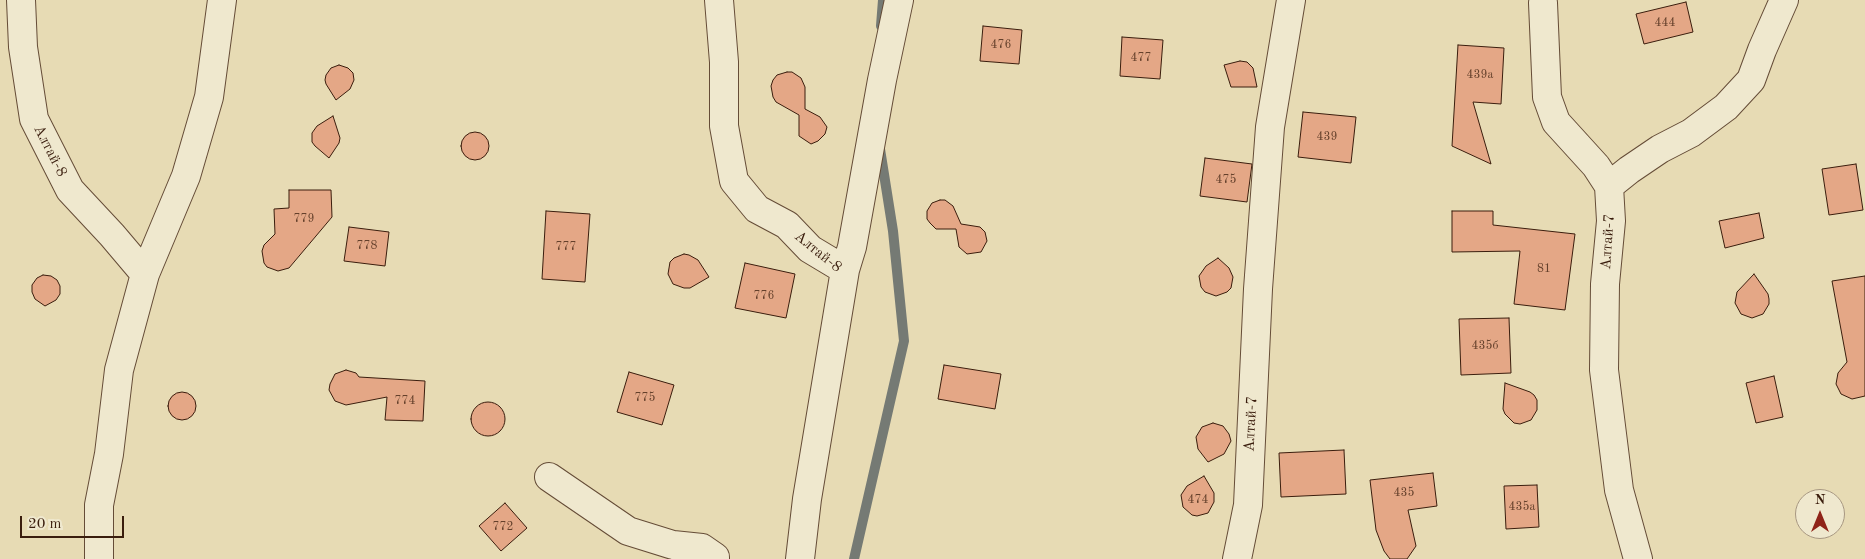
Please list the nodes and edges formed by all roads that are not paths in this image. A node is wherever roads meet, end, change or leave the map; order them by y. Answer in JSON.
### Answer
{"nodes":[{"id":1,"x":22,"y":0,"type":"edge"},
{"id":2,"x":222,"y":0,"type":"edge"},
{"id":3,"x":720,"y":0,"type":"edge"},
{"id":4,"x":900,"y":0,"type":"edge"},
{"id":5,"x":1291,"y":0,"type":"edge"},
{"id":6,"x":1784,"y":0,"type":"edge"},
{"id":7,"x":1543,"y":3,"type":"dead end"},
{"id":8,"x":1609,"y":186,"type":"junction"},
{"id":9,"x":845,"y":270,"type":"junction"},
{"id":10,"x":145,"y":274,"type":"junction"},
{"id":11,"x":549,"y":477,"type":"dead end"},
{"id":12,"x":1241,"y":556,"type":"edge"},
{"id":13,"x":99,"y":559,"type":"edge"},
{"id":14,"x":715,"y":559,"type":"edge"},
{"id":15,"x":800,"y":559,"type":"edge"},
{"id":16,"x":1638,"y":559,"type":"edge"}],
"edges":[{"from":1,"to":10,"type":"street","name":"Алтай-8"},
{"from":2,"to":10,"type":"street"},
{"from":3,"to":9,"type":"street","name":"Алтай-8"},
{"from":4,"to":9,"type":"street"},
{"from":5,"to":12,"type":"street","name":"Алтай-7"},
{"from":6,"to":8,"type":"street"},
{"from":7,"to":8,"type":"street"},
{"from":8,"to":16,"type":"street","name":"Алтай-7"},
{"from":9,"to":15,"type":"street","name":"Алтай-8"},
{"from":10,"to":13,"type":"street"},
{"from":11,"to":14,"type":"street"}]}
